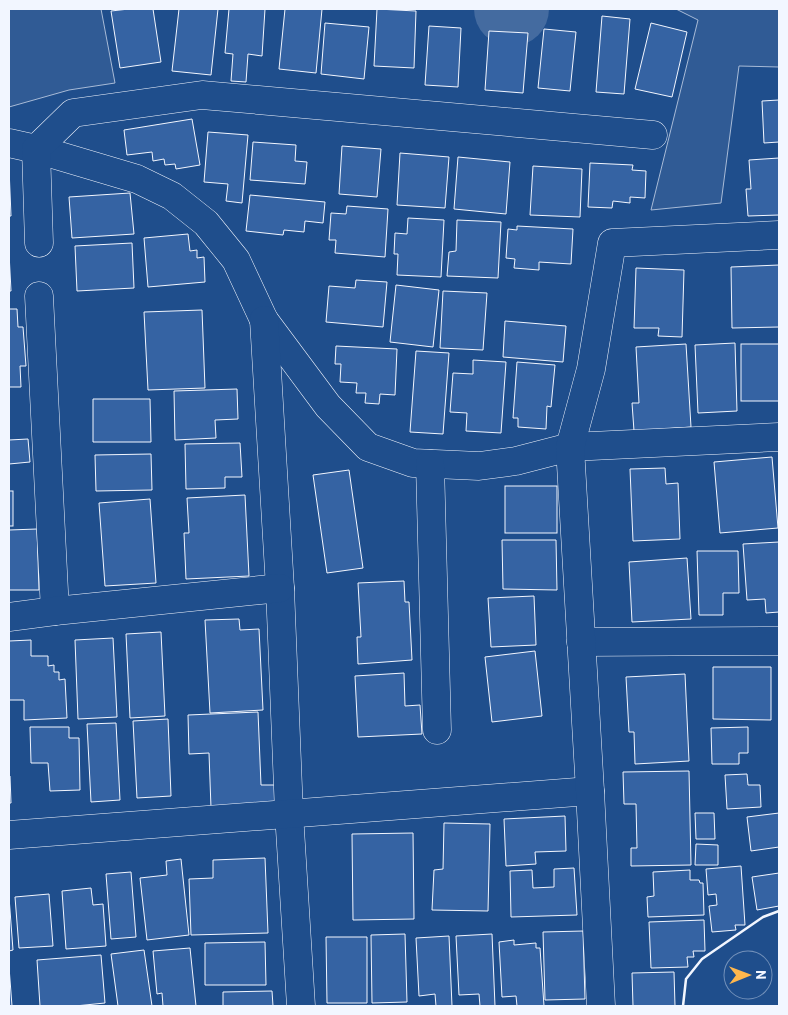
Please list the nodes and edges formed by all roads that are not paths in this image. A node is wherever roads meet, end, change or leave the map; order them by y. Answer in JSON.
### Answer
{"nodes":[{"id":1,"x":653,"y":135,"type":"dead end"},
{"id":2,"x":9,"y":143,"type":"edge"},
{"id":3,"x":36,"y":149,"type":"junction"},
{"id":4,"x":779,"y":235,"type":"edge"},
{"id":5,"x":39,"y":243,"type":"dead end"},
{"id":6,"x":39,"y":296,"type":"dead end"},
{"id":7,"x":264,"y":320,"type":"junction"},
{"id":8,"x":779,"y":437,"type":"edge"},
{"id":9,"x":570,"y":447,"type":"junction"},
{"id":10,"x":430,"y":464,"type":"junction"},
{"id":11,"x":280,"y":588,"type":"junction"},
{"id":12,"x":55,"y":611,"type":"junction"},
{"id":13,"x":9,"y":617,"type":"edge"},
{"id":14,"x":779,"y":641,"type":"edge"},
{"id":15,"x":582,"y":642,"type":"junction"},
{"id":16,"x":437,"y":730,"type":"dead end"},
{"id":17,"x":590,"y":791,"type":"junction"},
{"id":18,"x":289,"y":813,"type":"junction"},
{"id":19,"x":9,"y":835,"type":"edge"},
{"id":20,"x":301,"y":1006,"type":"edge"},
{"id":21,"x":601,"y":1006,"type":"edge"}],
"edges":[{"from":1,"to":3,"type":"street"},
{"from":2,"to":3,"type":"street"},
{"from":3,"to":5,"type":"street"},
{"from":3,"to":7,"type":"street"},
{"from":4,"to":9,"type":"street"},
{"from":6,"to":12,"type":"street"},
{"from":7,"to":10,"type":"street"},
{"from":7,"to":11,"type":"street"},
{"from":8,"to":9,"type":"street"},
{"from":9,"to":10,"type":"street"},
{"from":9,"to":15,"type":"street"},
{"from":10,"to":16,"type":"street"},
{"from":11,"to":12,"type":"street"},
{"from":11,"to":18,"type":"street"},
{"from":12,"to":13,"type":"street"},
{"from":14,"to":15,"type":"street"},
{"from":15,"to":17,"type":"street"},
{"from":17,"to":18,"type":"street"},
{"from":17,"to":21,"type":"street"},
{"from":18,"to":19,"type":"street"},
{"from":18,"to":20,"type":"street"}]}
